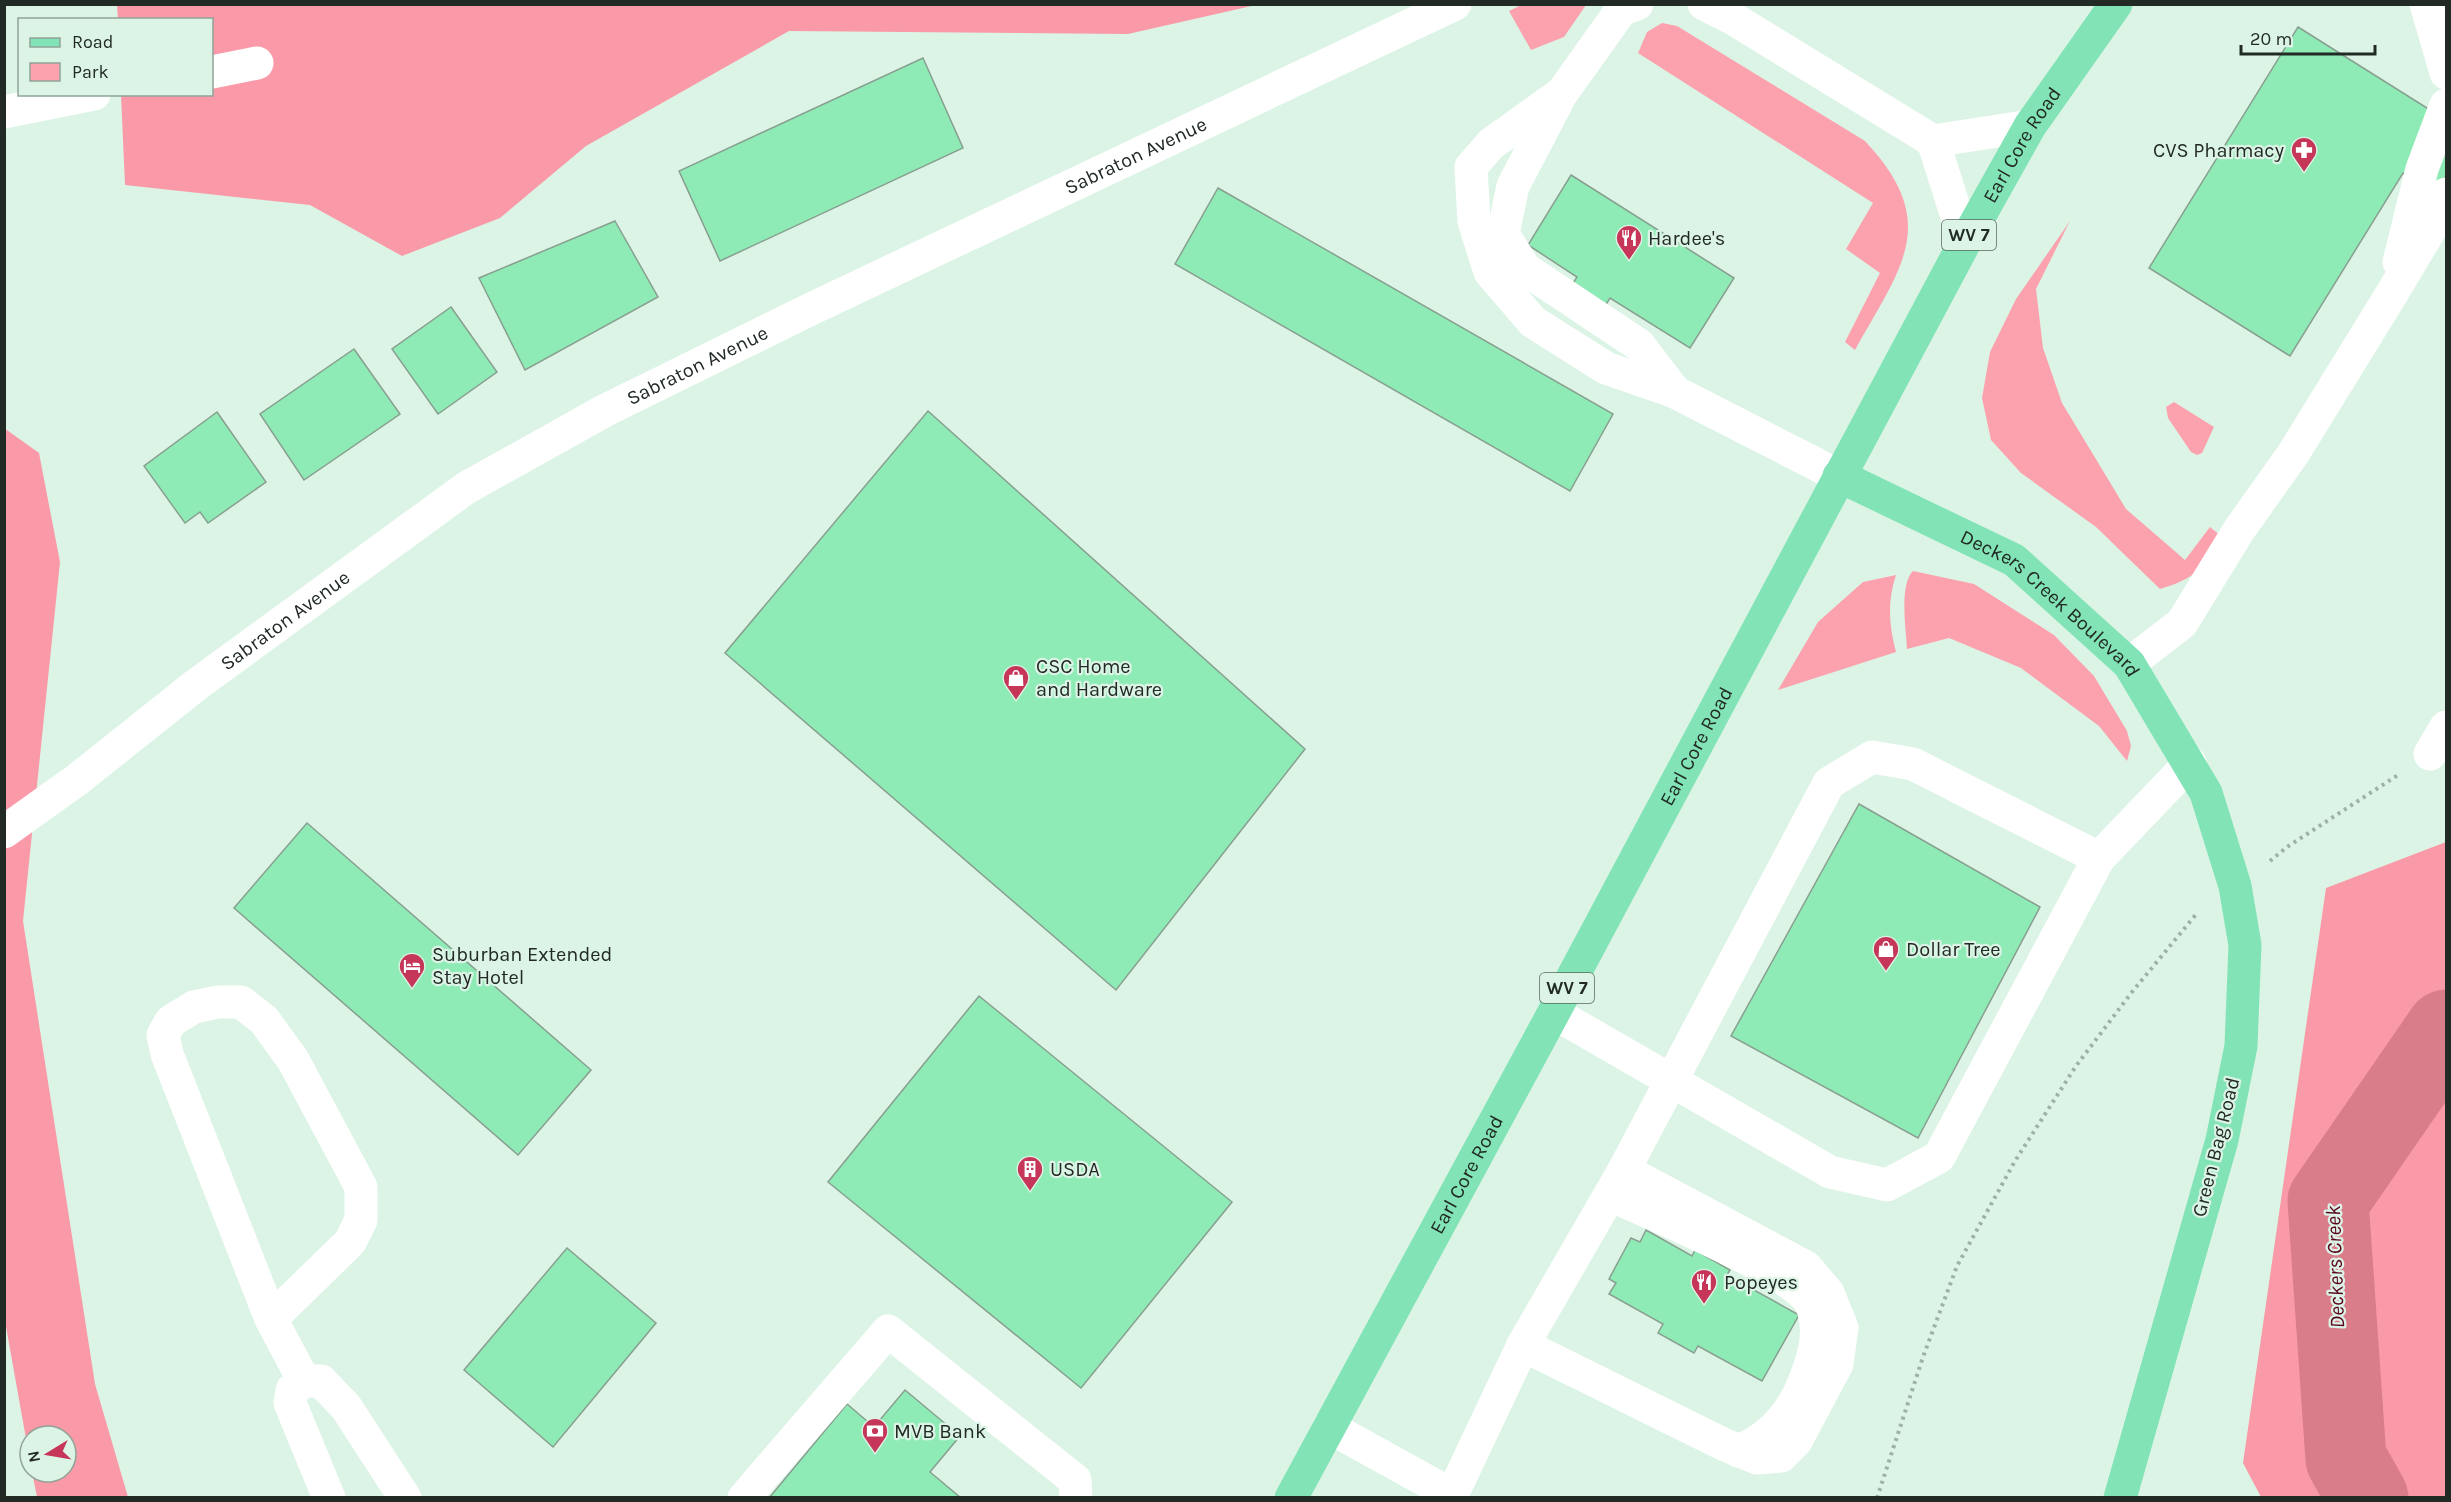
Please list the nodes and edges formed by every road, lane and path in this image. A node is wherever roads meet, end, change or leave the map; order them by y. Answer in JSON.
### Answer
{"nodes":[{"id":1,"x":1455,"y":4,"type":"edge"},
{"id":2,"x":1637,"y":4,"type":"edge"},
{"id":3,"x":2116,"y":4,"type":"edge"},
{"id":4,"x":2426,"y":4,"type":"edge"},
{"id":5,"x":1718,"y":11,"type":"edge"},
{"id":6,"x":256,"y":63,"type":"dead end"},
{"id":7,"x":213,"y":72,"type":"edge"},
{"id":8,"x":2446,"y":73,"type":"edge"},
{"id":9,"x":1562,"y":93,"type":"junction"},
{"id":10,"x":84,"y":96,"type":"edge"},
{"id":11,"x":2446,"y":105,"type":"edge"},
{"id":12,"x":4,"y":112,"type":"edge"},
{"id":13,"x":2030,"y":126,"type":"junction"},
{"id":14,"x":1934,"y":141,"type":"junction"},
{"id":15,"x":2446,"y":194,"type":"edge"},
{"id":16,"x":1965,"y":242,"type":"junction"},
{"id":17,"x":2391,"y":295,"type":"junction"},
{"id":18,"x":1675,"y":392,"type":"junction"},
{"id":19,"x":1839,"y":476,"type":"junction"},
{"id":20,"x":2129,"y":664,"type":"junction"},
{"id":21,"x":2438,"y":740,"type":"edge"},
{"id":22,"x":2190,"y":763,"type":"junction"},
{"id":23,"x":2206,"y":793,"type":"joint"},
{"id":24,"x":4,"y":832,"type":"edge"},
{"id":25,"x":2099,"y":858,"type":"junction"},
{"id":26,"x":2266,"y":865,"type":"dead end"},
{"id":27,"x":2194,"y":915,"type":"dead end"},
{"id":28,"x":1554,"y":1013,"type":"junction"},
{"id":29,"x":1671,"y":1080,"type":"junction"},
{"id":30,"x":1617,"y":1183,"type":"junction"},
{"id":31,"x":271,"y":1319,"type":"junction"},
{"id":32,"x":1523,"y":1345,"type":"junction"},
{"id":33,"x":304,"y":1381,"type":"junction"},
{"id":34,"x":1329,"y":1427,"type":"junction"},
{"id":35,"x":329,"y":1497,"type":"edge"},
{"id":36,"x":405,"y":1497,"type":"edge"},
{"id":37,"x":744,"y":1497,"type":"edge"},
{"id":38,"x":1076,"y":1497,"type":"edge"},
{"id":39,"x":1291,"y":1497,"type":"edge"},
{"id":40,"x":1877,"y":1497,"type":"edge"},
{"id":41,"x":2120,"y":1497,"type":"edge"}],
"edges":[{"from":1,"to":24,"type":"street","name":"Sabraton Avenue"},
{"from":2,"to":9,"type":"street"},
{"from":3,"to":13,"type":"main road","name":"Earl Core Road","number":"WV 7"},
{"from":4,"to":8,"type":"street"},
{"from":5,"to":14,"type":"street"},
{"from":6,"to":7,"type":"street"},
{"from":9,"to":18,"type":"street"},
{"from":9,"to":18,"type":"street"},
{"from":10,"to":12,"type":"street"},
{"from":11,"to":17,"type":"street"},
{"from":13,"to":14,"type":"street"},
{"from":13,"to":16,"type":"main road","name":"Earl Core Road","number":"WV 7"},
{"from":14,"to":16,"type":"street"},
{"from":15,"to":17,"type":"street"},
{"from":16,"to":19,"type":"main road","name":"Earl Core Road","number":"WV 7"},
{"from":17,"to":20,"type":"street"},
{"from":18,"to":19,"type":"street"},
{"from":19,"to":20,"type":"main road","name":"Deckers Creek Boulevard"},
{"from":19,"to":28,"type":"main road","name":"Earl Core Road","number":"WV 7"},
{"from":20,"to":22,"type":"main road","name":"Deckers Creek Boulevard"},
{"from":21,"to":26,"type":"path"},
{"from":22,"to":23,"type":"main road","name":"Deckers Creek Boulevard"},
{"from":22,"to":25,"type":"street"},
{"from":23,"to":41,"type":"main road","name":"Green Bag Road"},
{"from":25,"to":29,"type":"street"},
{"from":25,"to":29,"type":"street"},
{"from":27,"to":40,"type":"path"},
{"from":28,"to":29,"type":"street"},
{"from":28,"to":34,"type":"main road","name":"Earl Core Road","number":"WV 7"},
{"from":29,"to":30,"type":"street"},
{"from":30,"to":32,"type":"street"},
{"from":30,"to":32,"type":"street"},
{"from":31,"to":31,"type":"street"},
{"from":31,"to":33,"type":"street"},
{"from":32,"to":34,"type":"street"},
{"from":33,"to":35,"type":"street"},
{"from":33,"to":36,"type":"street"},
{"from":34,"to":39,"type":"main road","name":"Earl Core Road","number":"WV 7"},
{"from":37,"to":38,"type":"street"}]}
